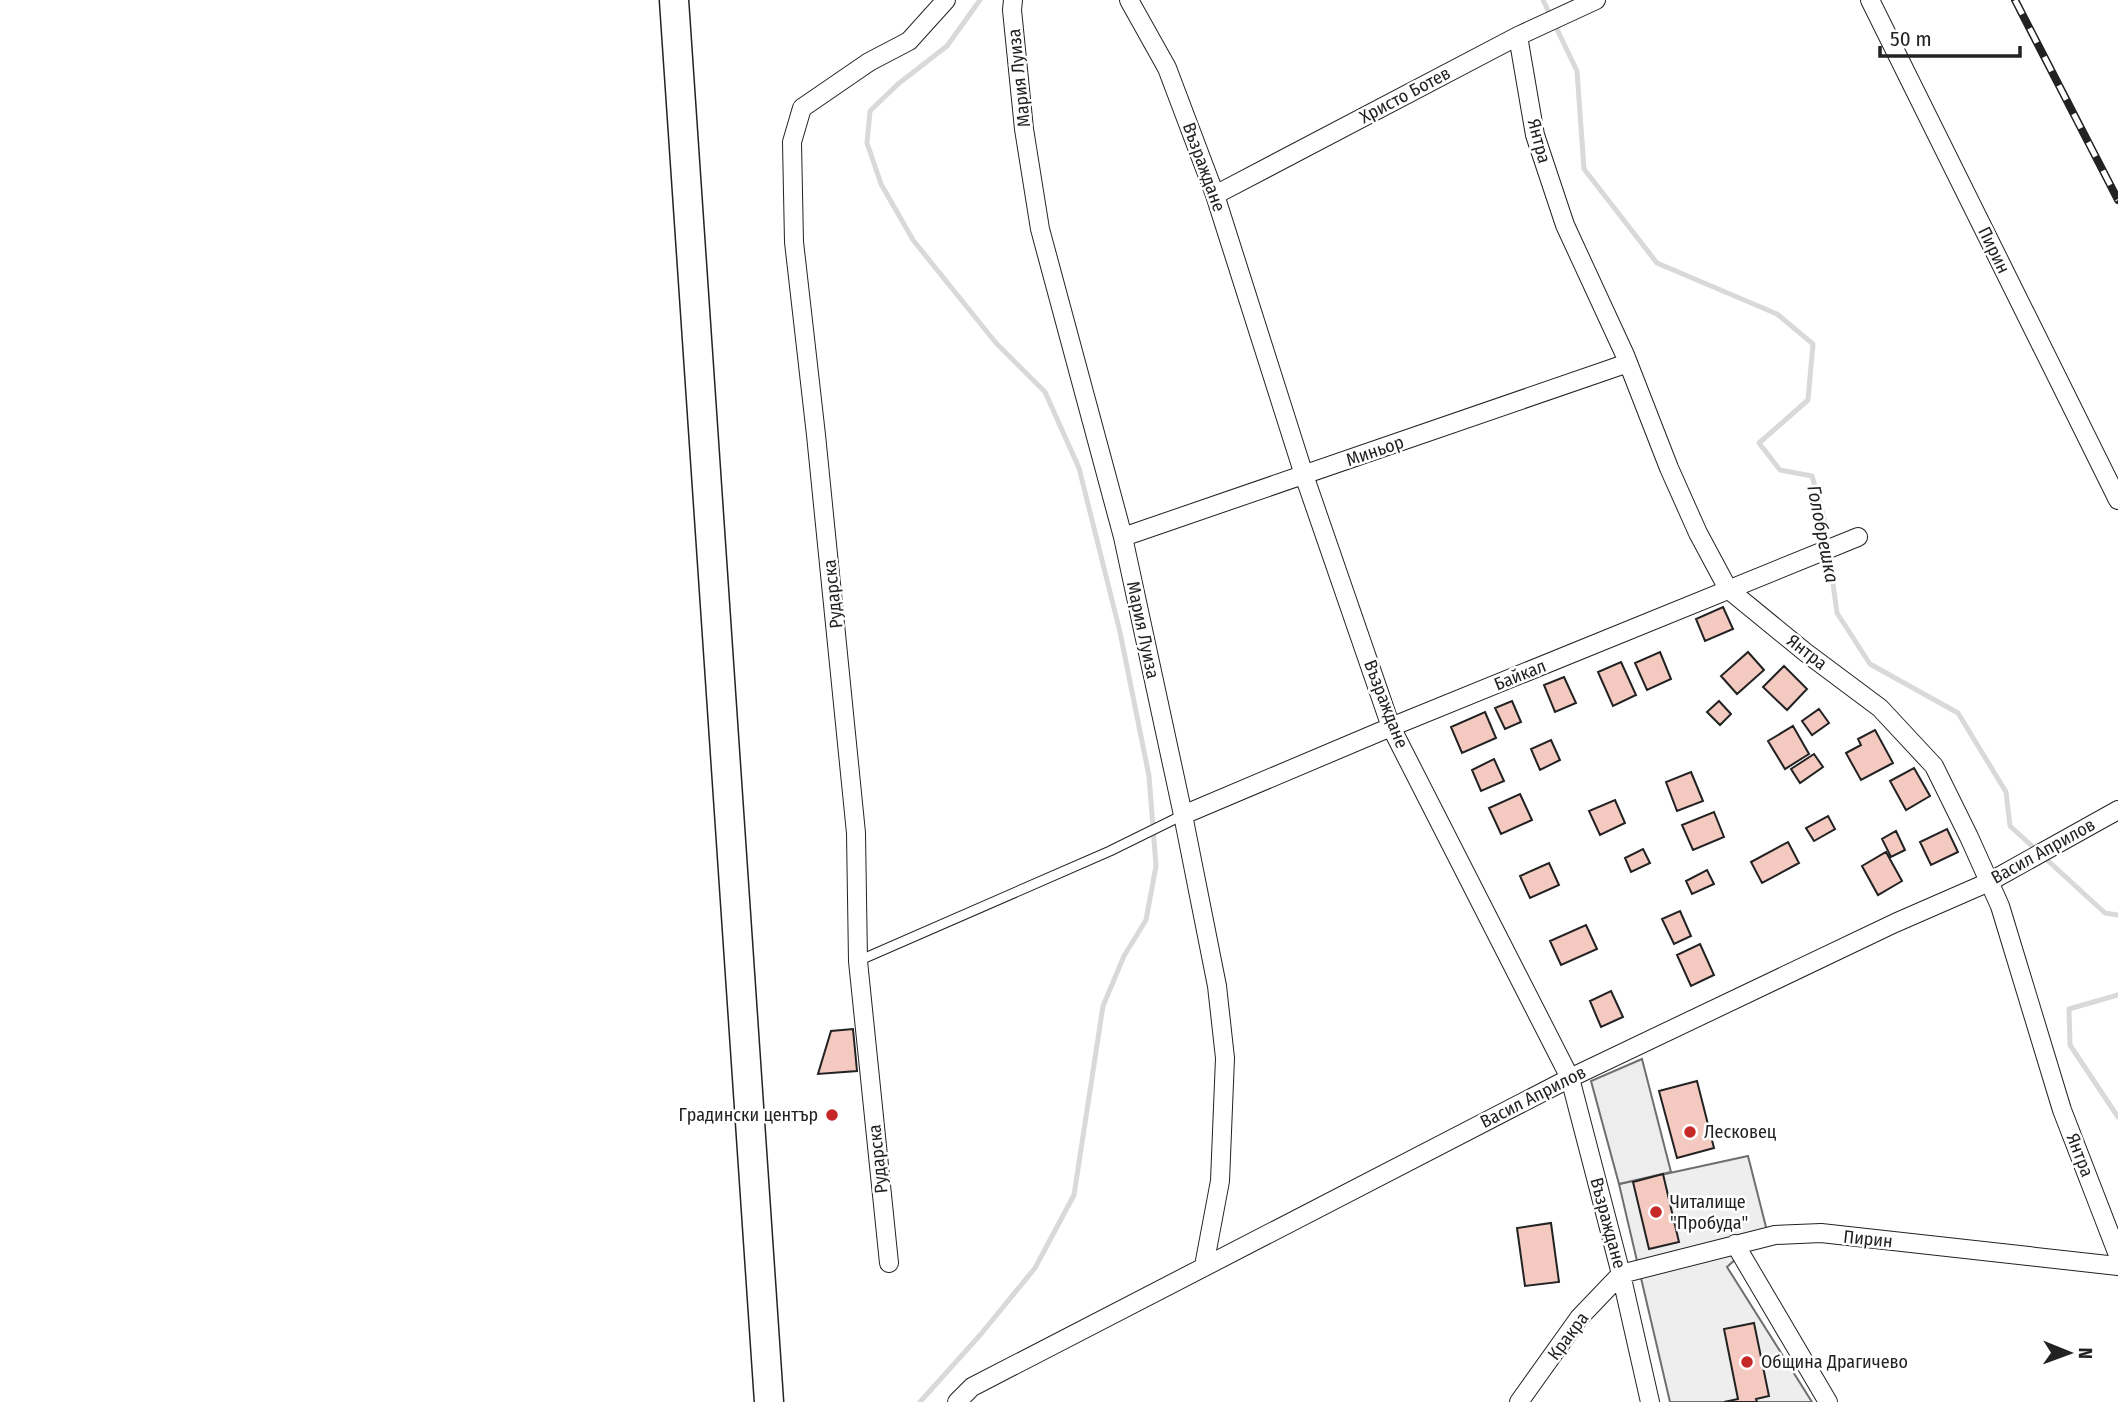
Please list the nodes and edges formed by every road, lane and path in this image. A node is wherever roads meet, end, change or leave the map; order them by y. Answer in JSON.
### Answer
{"nodes":[{"id":1,"x":674,"y":0,"type":"edge"},
{"id":2,"x":946,"y":0,"type":"edge"},
{"id":3,"x":1013,"y":0,"type":"edge"},
{"id":4,"x":1129,"y":0,"type":"edge"},
{"id":5,"x":1870,"y":0,"type":"edge"},
{"id":6,"x":1591,"y":2,"type":"edge"},
{"id":7,"x":1523,"y":34,"type":"junction"},
{"id":8,"x":1215,"y":195,"type":"junction"},
{"id":9,"x":1628,"y":363,"type":"junction"},
{"id":10,"x":1304,"y":475,"type":"junction"},
{"id":11,"x":2118,"y":500,"type":"edge"},
{"id":12,"x":1122,"y":537,"type":"junction"},
{"id":13,"x":1858,"y":537,"type":"dead end"},
{"id":14,"x":1728,"y":589,"type":"junction"},
{"id":15,"x":1391,"y":727,"type":"junction"},
{"id":16,"x":2118,"y":810,"type":"edge"},
{"id":17,"x":1183,"y":815,"type":"junction"},
{"id":18,"x":1989,"y":881,"type":"junction"},
{"id":19,"x":858,"y":961,"type":"junction"},
{"id":20,"x":1570,"y":1078,"type":"junction"},
{"id":21,"x":1735,"y":1244,"type":"junction"},
{"id":22,"x":2118,"y":1255,"type":"edge"},
{"id":23,"x":889,"y":1263,"type":"dead end"},
{"id":24,"x":1204,"y":1266,"type":"junction"},
{"id":25,"x":2118,"y":1266,"type":"edge"},
{"id":26,"x":1621,"y":1274,"type":"junction"},
{"id":27,"x":769,"y":1402,"type":"edge"},
{"id":28,"x":957,"y":1402,"type":"edge"},
{"id":29,"x":1519,"y":1402,"type":"edge"},
{"id":30,"x":1650,"y":1402,"type":"edge"},
{"id":31,"x":1828,"y":1402,"type":"edge"}],
"edges":[{"from":1,"to":27,"type":"highway"},
{"from":2,"to":19,"type":"street","name":"Рударска"},
{"from":3,"to":12,"type":"street","name":"Мария Луиза"},
{"from":4,"to":8,"type":"street","name":"Възраждане"},
{"from":5,"to":11,"type":"street","name":"Пирин"},
{"from":6,"to":7,"type":"street","name":"Христо Ботев"},
{"from":7,"to":8,"type":"street","name":"Христо Ботев"},
{"from":7,"to":9,"type":"street","name":"Янтра"},
{"from":8,"to":10,"type":"street","name":"Възраждане"},
{"from":9,"to":10,"type":"street","name":"Миньор"},
{"from":9,"to":14,"type":"street","name":"Янтра"},
{"from":10,"to":12,"type":"street","name":"Миньор"},
{"from":10,"to":15,"type":"street","name":"Възраждане"},
{"from":12,"to":17,"type":"street","name":"Мария Луиза"},
{"from":13,"to":14,"type":"street","name":"Байкал"},
{"from":14,"to":15,"type":"street","name":"Байкал"},
{"from":14,"to":18,"type":"street","name":"Янтра"},
{"from":15,"to":17,"type":"street","name":"Байкал"},
{"from":15,"to":20,"type":"street","name":"Възраждане"},
{"from":16,"to":18,"type":"street","name":"Васил Априлов"},
{"from":17,"to":19,"type":"lane"},
{"from":17,"to":24,"type":"street","name":"Мария Луиза"},
{"from":18,"to":20,"type":"street","name":"Васил Априлов"},
{"from":18,"to":22,"type":"street","name":"Янтра"},
{"from":19,"to":23,"type":"street","name":"Рударска"},
{"from":20,"to":24,"type":"street","name":"Васил Априлов"},
{"from":20,"to":26,"type":"street","name":"Възраждане"},
{"from":21,"to":25,"type":"street","name":"Пирин"},
{"from":21,"to":26,"type":"street","name":"Пирин"},
{"from":21,"to":31,"type":"street"},
{"from":24,"to":28,"type":"street","name":"Васил Априлов"},
{"from":26,"to":29,"type":"street","name":"Кракра"},
{"from":26,"to":30,"type":"street","name":"Възраждане"}]}
